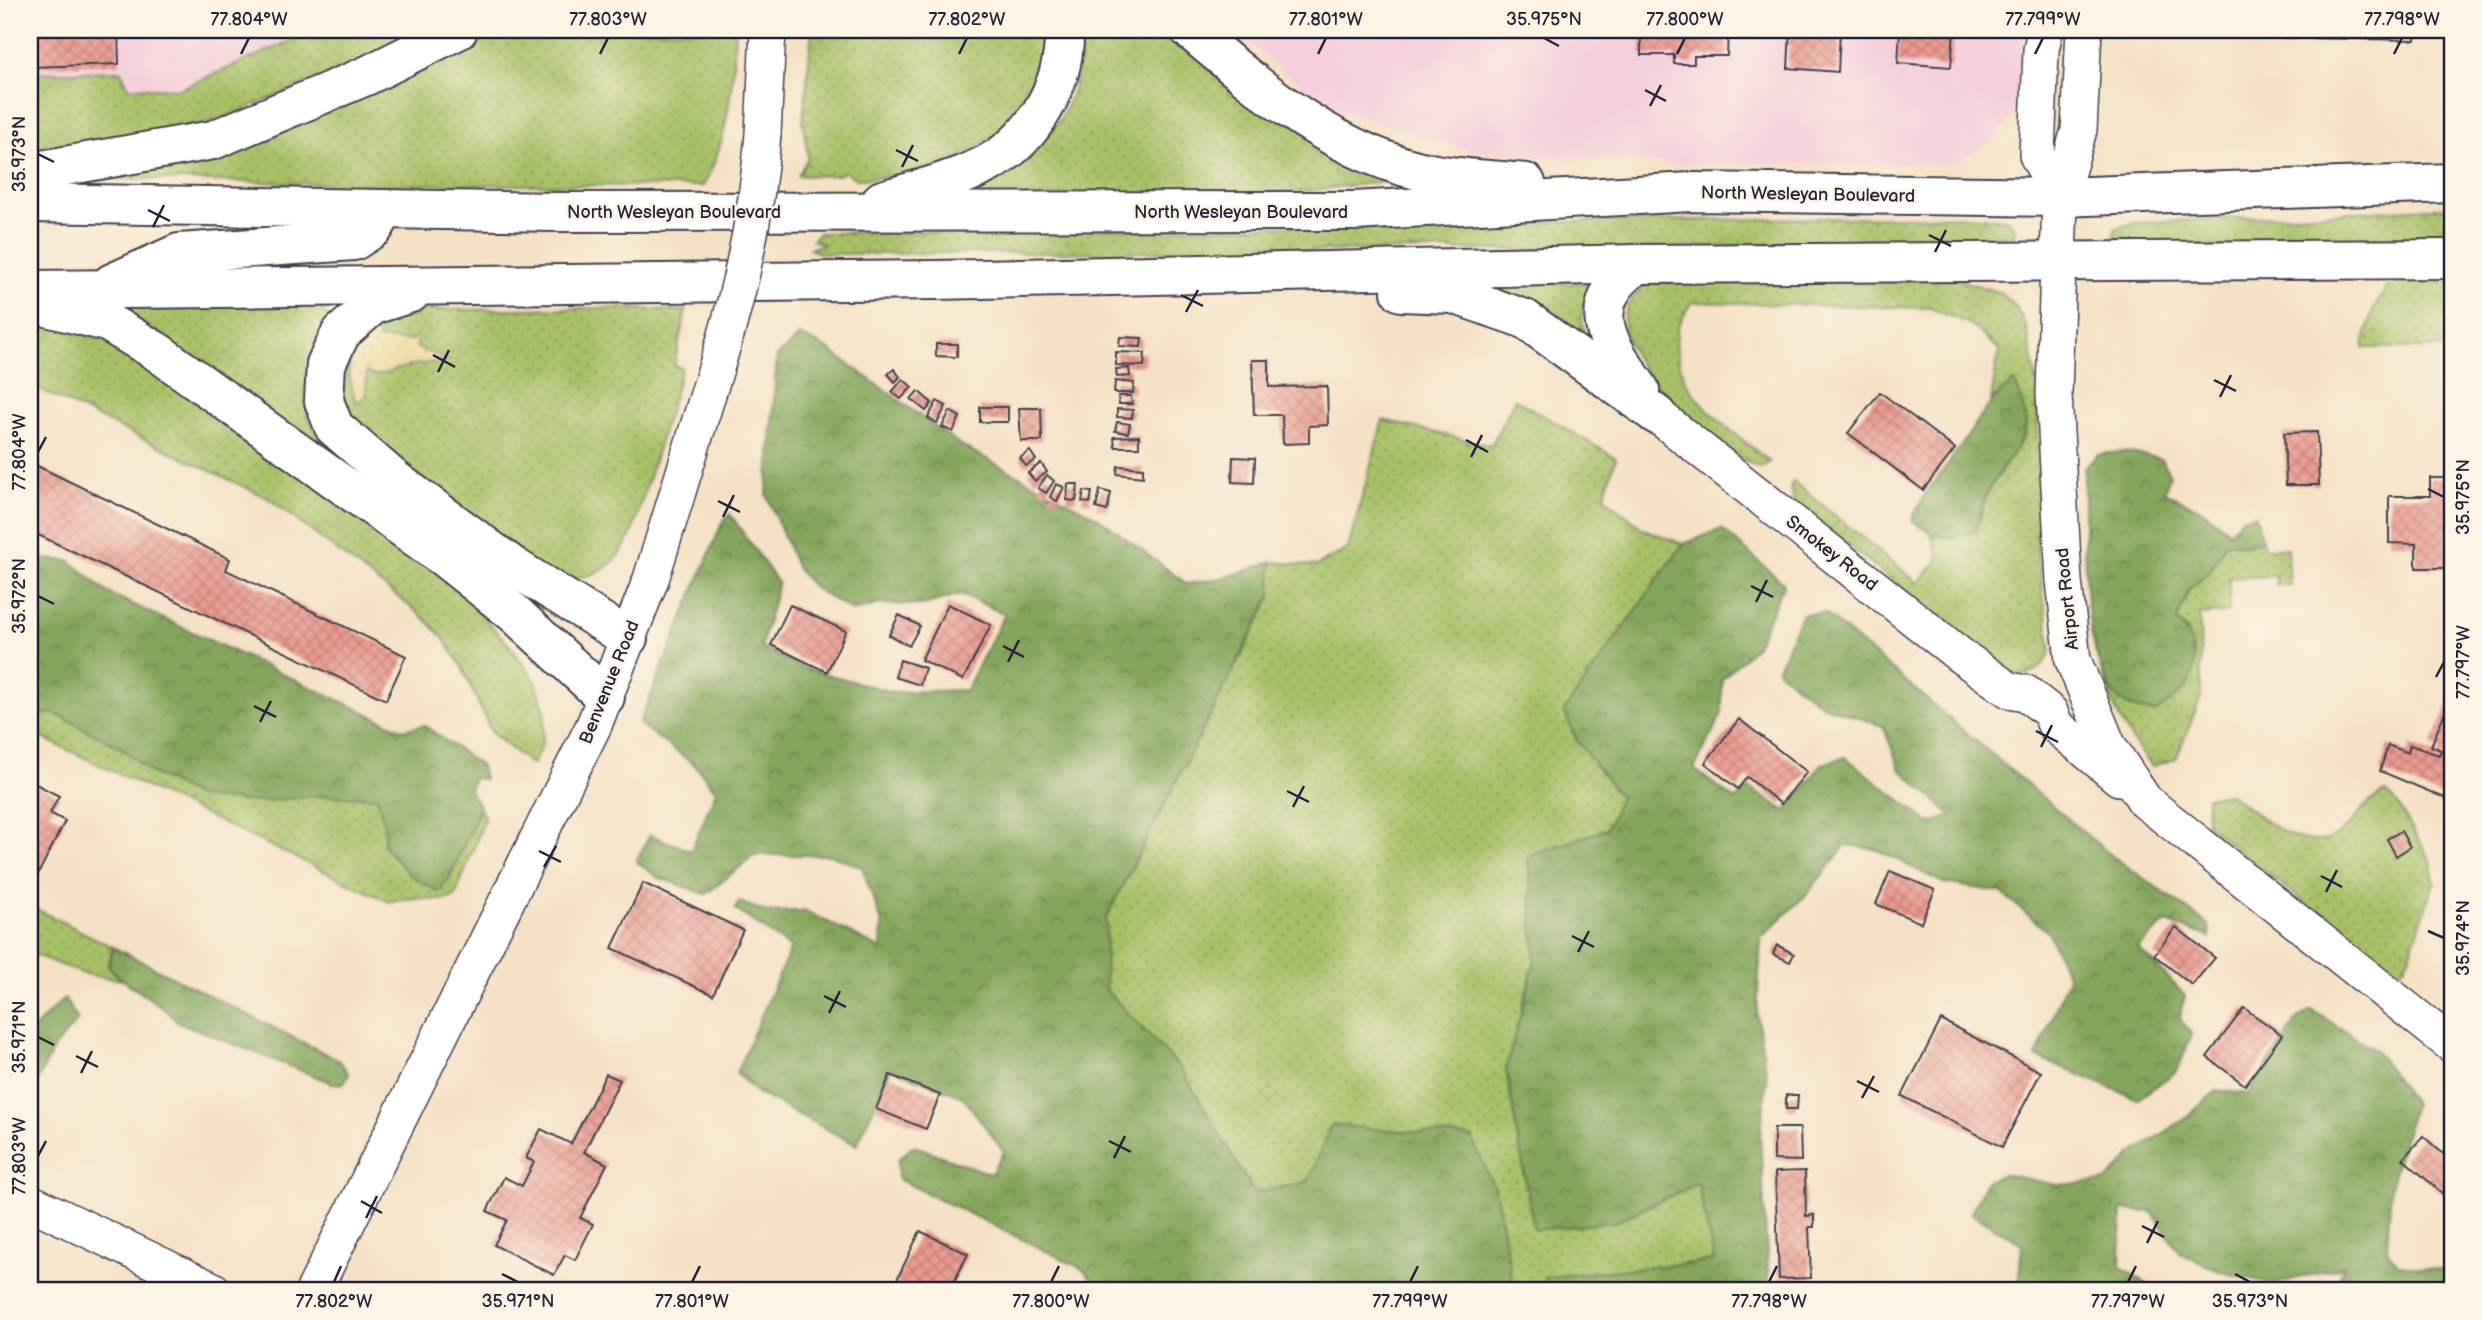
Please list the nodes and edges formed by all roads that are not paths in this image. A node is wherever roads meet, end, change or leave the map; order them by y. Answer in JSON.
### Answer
{"nodes":[{"id":1,"x":458,"y":30,"type":"edge"},
{"id":2,"x":768,"y":30,"type":"edge"},
{"id":3,"x":1064,"y":30,"type":"edge"},
{"id":4,"x":1191,"y":30,"type":"edge"},
{"id":5,"x":2045,"y":30,"type":"edge"},
{"id":6,"x":2084,"y":30,"type":"edge"},
{"id":7,"x":30,"y":172,"type":"edge"},
{"id":8,"x":2452,"y":183,"type":"edge"},
{"id":9,"x":1653,"y":195,"type":"junction"},
{"id":10,"x":2060,"y":197,"type":"junction"},
{"id":11,"x":30,"y":203,"type":"edge"},
{"id":12,"x":384,"y":211,"type":"junction"},
{"id":13,"x":845,"y":212,"type":"junction"},
{"id":14,"x":2452,"y":259,"type":"edge"},
{"id":15,"x":2057,"y":262,"type":"junction"},
{"id":16,"x":1637,"y":264,"type":"junction"},
{"id":17,"x":1176,"y":274,"type":"junction"},
{"id":18,"x":502,"y":284,"type":"junction"},
{"id":19,"x":97,"y":289,"type":"junction"},
{"id":20,"x":30,"y":290,"type":"edge"},
{"id":21,"x":30,"y":304,"type":"edge"},
{"id":22,"x":1657,"y":415,"type":"junction"},
{"id":23,"x":628,"y":638,"type":"junction"},
{"id":24,"x":605,"y":697,"type":"junction"},
{"id":25,"x":2146,"y":801,"type":"junction"},
{"id":26,"x":2452,"y":1045,"type":"edge"},
{"id":27,"x":30,"y":1202,"type":"edge"},
{"id":28,"x":213,"y":1290,"type":"edge"},
{"id":29,"x":314,"y":1290,"type":"edge"}],
"edges":[{"from":1,"to":7,"type":"highway"},
{"from":2,"to":23,"type":"main road","name":"Benvenue Road","bridge":true},
{"from":3,"to":13,"type":"highway"},
{"from":4,"to":9,"type":"highway"},
{"from":5,"to":10,"type":"main road"},
{"from":6,"to":10,"type":"main road","name":"Airport Road"},
{"from":8,"to":10,"type":"highway","name":"North Wesleyan Boulevard"},
{"from":9,"to":10,"type":"highway","name":"North Wesleyan Boulevard"},
{"from":9,"to":13,"type":"highway","name":"North Wesleyan Boulevard"},
{"from":10,"to":15,"type":"main road","name":"Airport Road"},
{"from":11,"to":12,"type":"highway","name":"North Wesleyan Boulevard"},
{"from":12,"to":13,"type":"highway","name":"North Wesleyan Boulevard"},
{"from":12,"to":19,"type":"highway"},
{"from":14,"to":15,"type":"highway"},
{"from":15,"to":16,"type":"highway"},
{"from":15,"to":25,"type":"main road","name":"Airport Road"},
{"from":16,"to":17,"type":"highway"},
{"from":16,"to":22,"type":"highway"},
{"from":17,"to":18,"type":"highway"},
{"from":17,"to":22,"type":"highway"},
{"from":18,"to":19,"type":"highway"},
{"from":18,"to":23,"type":"highway"},
{"from":19,"to":20,"type":"highway"},
{"from":21,"to":24,"type":"highway"},
{"from":22,"to":25,"type":"main road","name":"Smokey Road"},
{"from":23,"to":24,"type":"main road","name":"Benvenue Road"},
{"from":24,"to":29,"type":"main road","name":"Benvenue Road"},
{"from":25,"to":26,"type":"main road","name":"Airport Road"},
{"from":27,"to":28,"type":"main road"}]}
